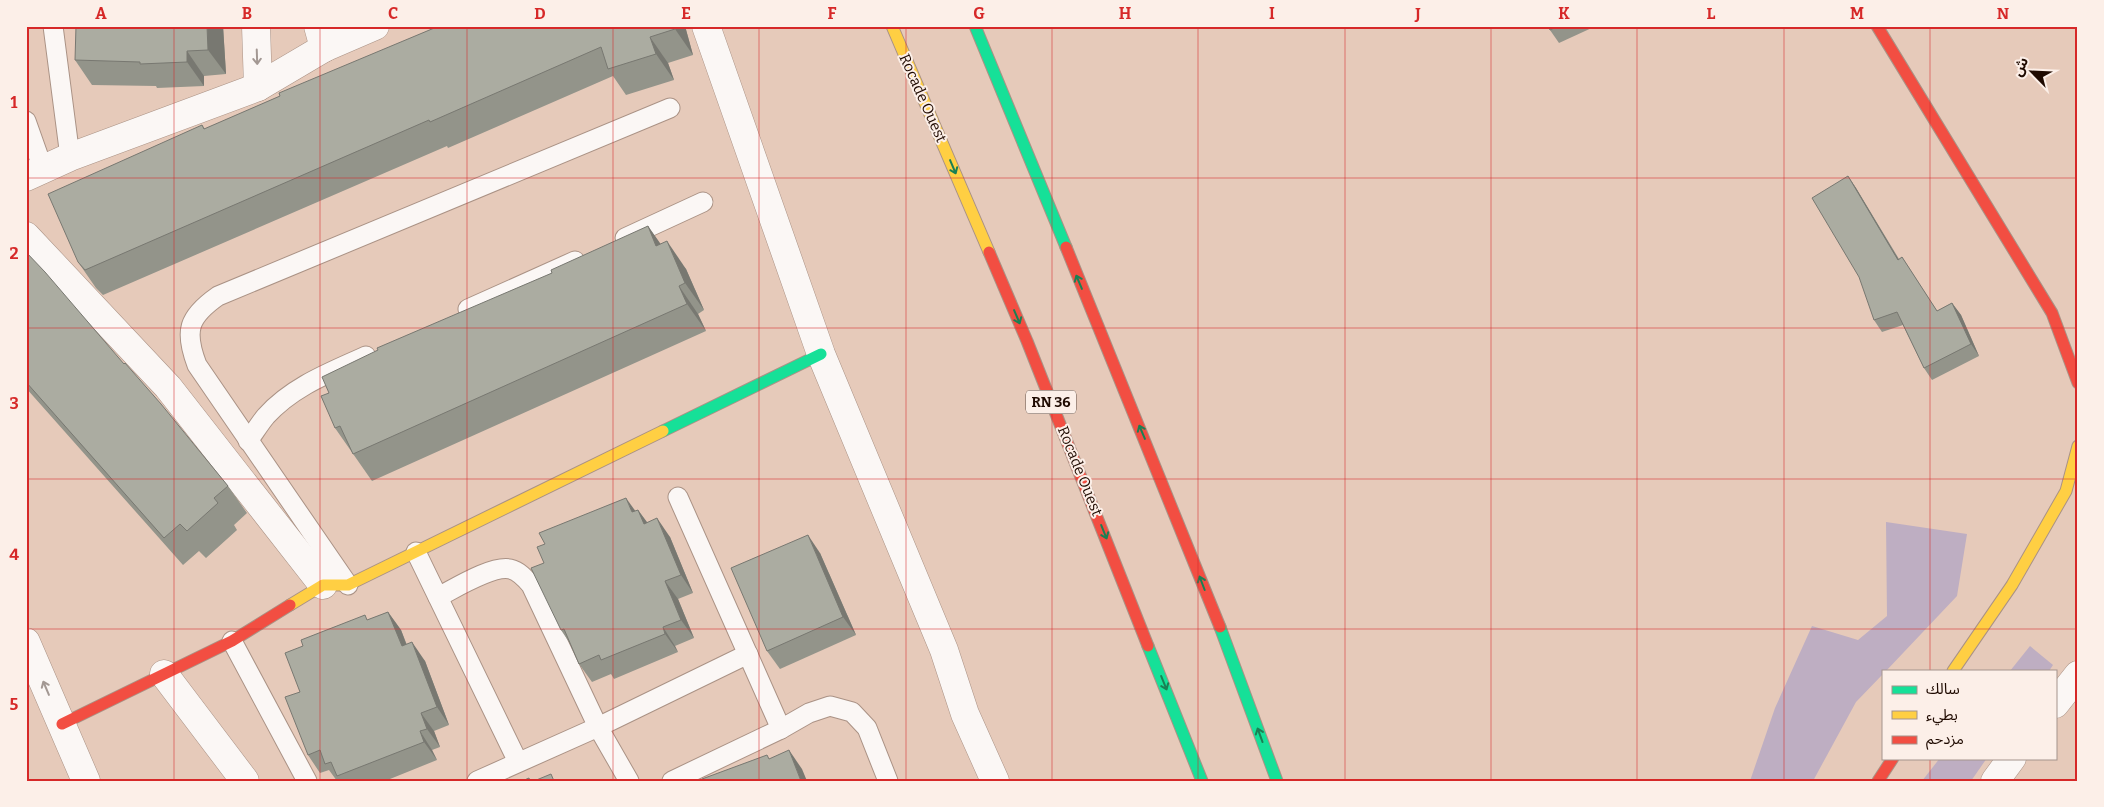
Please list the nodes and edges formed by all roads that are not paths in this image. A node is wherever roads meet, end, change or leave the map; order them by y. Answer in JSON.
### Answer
{"nodes":[{"id":1,"x":53,"y":26,"type":"edge"},
{"id":2,"x":256,"y":26,"type":"edge"},
{"id":3,"x":375,"y":26,"type":"edge"},
{"id":4,"x":706,"y":26,"type":"edge"},
{"id":5,"x":892,"y":26,"type":"edge"},
{"id":6,"x":975,"y":26,"type":"edge"},
{"id":7,"x":1877,"y":26,"type":"edge"},
{"id":8,"x":321,"y":37,"type":"edge"},
{"id":9,"x":258,"y":87,"type":"junction"},
{"id":10,"x":670,"y":108,"type":"dead end"},
{"id":11,"x":26,"y":121,"type":"edge"},
{"id":12,"x":70,"y":157,"type":"junction"},
{"id":13,"x":35,"y":173,"type":"edge"},
{"id":14,"x":704,"y":202,"type":"dead end"},
{"id":15,"x":26,"y":236,"type":"edge"},
{"id":16,"x":613,"y":243,"type":"edge"},
{"id":17,"x":594,"y":252,"type":"edge"},
{"id":18,"x":449,"y":318,"type":"edge"},
{"id":19,"x":385,"y":347,"type":"edge"},
{"id":20,"x":821,"y":354,"type":"junction"},
{"id":21,"x":2078,"y":383,"type":"edge"},
{"id":22,"x":248,"y":441,"type":"junction"},
{"id":23,"x":2078,"y":446,"type":"edge"},
{"id":24,"x":678,"y":496,"type":"dead end"},
{"id":25,"x":416,"y":552,"type":"junction"},
{"id":26,"x":336,"y":585,"type":"junction"},
{"id":27,"x":438,"y":596,"type":"junction"},
{"id":28,"x":232,"y":641,"type":"junction"},
{"id":29,"x":26,"y":642,"type":"edge"},
{"id":30,"x":748,"y":654,"type":"junction"},
{"id":31,"x":1954,"y":670,"type":"edge"},
{"id":32,"x":164,"y":674,"type":"junction"},
{"id":33,"x":2078,"y":675,"type":"edge"},
{"id":34,"x":2056,"y":703,"type":"edge"},
{"id":35,"x":62,"y":724,"type":"junction"},
{"id":36,"x":598,"y":727,"type":"junction"},
{"id":37,"x":782,"y":729,"type":"junction"},
{"id":38,"x":1892,"y":760,"type":"edge"},
{"id":39,"x":2011,"y":760,"type":"edge"},
{"id":40,"x":518,"y":762,"type":"junction"},
{"id":41,"x":86,"y":781,"type":"edge"},
{"id":42,"x":245,"y":781,"type":"edge"},
{"id":43,"x":307,"y":781,"type":"edge"},
{"id":44,"x":477,"y":781,"type":"edge"},
{"id":45,"x":629,"y":781,"type":"edge"},
{"id":46,"x":672,"y":781,"type":"edge"},
{"id":47,"x":888,"y":781,"type":"edge"},
{"id":48,"x":995,"y":781,"type":"edge"},
{"id":49,"x":1202,"y":781,"type":"edge"},
{"id":50,"x":1277,"y":781,"type":"edge"},
{"id":51,"x":1878,"y":781,"type":"edge"},
{"id":52,"x":1995,"y":781,"type":"edge"}],
"edges":[{"from":1,"to":12,"type":"lane"},
{"from":2,"to":9,"type":"street","one_way":true},
{"from":3,"to":8,"type":"street"},
{"from":4,"to":20,"type":"street"},
{"from":5,"to":49,"type":"main road","name":"Rocade Ouest","number":"RN 36","one_way":true},
{"from":50,"to":6,"type":"main road","one_way":true},
{"from":7,"to":21,"type":"main road"},
{"from":8,"to":9,"type":"street"},
{"from":9,"to":12,"type":"street"},
{"from":10,"to":22,"type":"lane"},
{"from":11,"to":13,"type":"lane"},
{"from":12,"to":13,"type":"street"},
{"from":14,"to":16,"type":"lane"},
{"from":15,"to":26,"type":"street"},
{"from":17,"to":18,"type":"lane"},
{"from":19,"to":22,"type":"lane"},
{"from":20,"to":25,"type":"main road"},
{"from":20,"to":48,"type":"street"},
{"from":22,"to":26,"type":"lane"},
{"from":23,"to":31,"type":"main road"},
{"from":24,"to":30,"type":"lane"},
{"from":25,"to":26,"type":"main road"},
{"from":25,"to":27,"type":"lane"},
{"from":26,"to":28,"type":"main road"},
{"from":27,"to":36,"type":"lane"},
{"from":27,"to":40,"type":"lane"},
{"from":28,"to":32,"type":"main road"},
{"from":28,"to":43,"type":"lane"},
{"from":35,"to":29,"type":"street","one_way":true},
{"from":30,"to":36,"type":"lane"},
{"from":30,"to":37,"type":"lane"},
{"from":32,"to":35,"type":"main road"},
{"from":32,"to":42,"type":"street"},
{"from":33,"to":34,"type":"street"},
{"from":35,"to":41,"type":"street"},
{"from":36,"to":40,"type":"lane"},
{"from":36,"to":45,"type":"lane"},
{"from":37,"to":46,"type":"lane"},
{"from":37,"to":47,"type":"lane"},
{"from":38,"to":51,"type":"main road"},
{"from":39,"to":52,"type":"street"},
{"from":40,"to":44,"type":"lane"}]}
